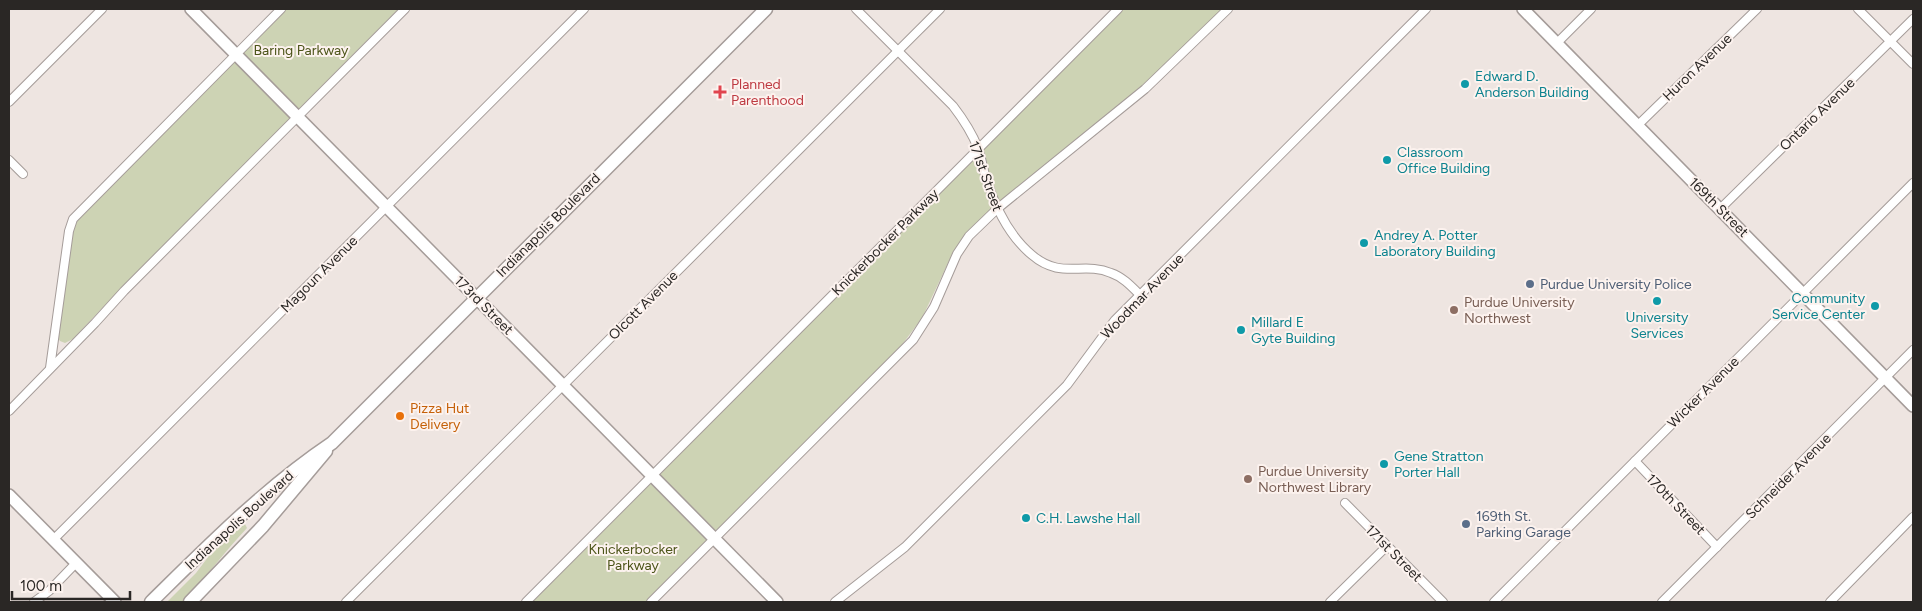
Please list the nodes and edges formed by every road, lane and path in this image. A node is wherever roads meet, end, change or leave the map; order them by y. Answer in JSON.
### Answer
{"nodes":[{"id":1,"x":102,"y":9,"type":"edge"},
{"id":2,"x":191,"y":9,"type":"edge"},
{"id":3,"x":281,"y":9,"type":"edge"},
{"id":4,"x":405,"y":9,"type":"edge"},
{"id":5,"x":584,"y":9,"type":"edge"},
{"id":6,"x":766,"y":9,"type":"edge"},
{"id":7,"x":856,"y":9,"type":"edge"},
{"id":8,"x":940,"y":9,"type":"edge"},
{"id":9,"x":1118,"y":9,"type":"edge"},
{"id":10,"x":1228,"y":9,"type":"edge"},
{"id":11,"x":1426,"y":9,"type":"edge"},
{"id":12,"x":1523,"y":9,"type":"edge"},
{"id":13,"x":1591,"y":9,"type":"edge"},
{"id":14,"x":1756,"y":9,"type":"edge"},
{"id":15,"x":1858,"y":9,"type":"edge"},
{"id":16,"x":1913,"y":19,"type":"edge"},
{"id":17,"x":1890,"y":41,"type":"junction"},
{"id":18,"x":1557,"y":43,"type":"junction"},
{"id":19,"x":898,"y":51,"type":"junction"},
{"id":20,"x":236,"y":54,"type":"junction"},
{"id":21,"x":1913,"y":64,"type":"edge"},
{"id":22,"x":9,"y":102,"type":"edge"},
{"id":23,"x":298,"y":116,"type":"junction"},
{"id":24,"x":1638,"y":125,"type":"junction"},
{"id":25,"x":978,"y":149,"type":"junction"},
{"id":26,"x":9,"y":160,"type":"edge"},
{"id":27,"x":23,"y":174,"type":"dead end"},
{"id":28,"x":1913,"y":183,"type":"edge"},
{"id":29,"x":387,"y":206,"type":"junction"},
{"id":30,"x":997,"y":209,"type":"junction"},
{"id":31,"x":1720,"y":209,"type":"junction"},
{"id":32,"x":1803,"y":292,"type":"junction"},
{"id":33,"x":1141,"y":296,"type":"junction"},
{"id":34,"x":477,"y":297,"type":"junction"},
{"id":35,"x":1913,"y":350,"type":"edge"},
{"id":36,"x":50,"y":368,"type":"junction"},
{"id":37,"x":1885,"y":378,"type":"junction"},
{"id":38,"x":563,"y":385,"type":"junction"},
{"id":39,"x":1913,"y":406,"type":"edge"},
{"id":40,"x":9,"y":411,"type":"edge"},
{"id":41,"x":332,"y":443,"type":"junction"},
{"id":42,"x":1635,"y":461,"type":"junction"},
{"id":43,"x":652,"y":476,"type":"junction"},
{"id":44,"x":279,"y":482,"type":"junction"},
{"id":45,"x":291,"y":494,"type":"junction"},
{"id":46,"x":9,"y":495,"type":"edge"},
{"id":47,"x":1345,"y":504,"type":"dead end"},
{"id":48,"x":247,"y":510,"type":"junction"},
{"id":49,"x":1913,"y":518,"type":"edge"},
{"id":50,"x":263,"y":526,"type":"junction"},
{"id":51,"x":53,"y":540,"type":"junction"},
{"id":52,"x":714,"y":540,"type":"junction"},
{"id":53,"x":1386,"y":546,"type":"junction"},
{"id":54,"x":1717,"y":547,"type":"junction"},
{"id":55,"x":76,"y":563,"type":"junction"},
{"id":56,"x":34,"y":602,"type":"edge"},
{"id":57,"x":114,"y":602,"type":"edge"},
{"id":58,"x":151,"y":602,"type":"edge"},
{"id":59,"x":190,"y":602,"type":"edge"},
{"id":60,"x":346,"y":602,"type":"edge"},
{"id":61,"x":526,"y":602,"type":"edge"},
{"id":62,"x":652,"y":602,"type":"edge"},
{"id":63,"x":776,"y":602,"type":"edge"},
{"id":64,"x":835,"y":602,"type":"edge"},
{"id":65,"x":1330,"y":602,"type":"edge"},
{"id":66,"x":1443,"y":602,"type":"edge"},
{"id":67,"x":1494,"y":602,"type":"edge"},
{"id":68,"x":1662,"y":602,"type":"edge"},
{"id":69,"x":1830,"y":602,"type":"edge"}],
"edges":[{"from":1,"to":22,"type":"street"},
{"from":2,"to":20,"type":"street","name":"173rd Street"},
{"from":3,"to":20,"type":"street"},
{"from":4,"to":23,"type":"street"},
{"from":5,"to":29,"type":"street","name":"Magoun Avenue"},
{"from":6,"to":34,"type":"main road","name":"Indianapolis Boulevard"},
{"from":7,"to":19,"type":"street","name":"171st Street"},
{"from":8,"to":19,"type":"street","name":"Olcott Avenue"},
{"from":9,"to":25,"type":"street","name":"Knickerbocker Parkway"},
{"from":10,"to":30,"type":"street"},
{"from":11,"to":33,"type":"street","name":"Woodmar Avenue"},
{"from":12,"to":18,"type":"street","name":"169th Street"},
{"from":13,"to":18,"type":"street"},
{"from":14,"to":24,"type":"street","name":"Huron Avenue"},
{"from":15,"to":17,"type":"street"},
{"from":16,"to":17,"type":"street","name":"Ontario Avenue"},
{"from":17,"to":21,"type":"street"},
{"from":17,"to":31,"type":"street","name":"Ontario Avenue"},
{"from":18,"to":24,"type":"street","name":"169th Street"},
{"from":19,"to":25,"type":"street","name":"171st Street"},
{"from":19,"to":38,"type":"street","name":"Olcott Avenue"},
{"from":20,"to":23,"type":"street","name":"173rd Street"},
{"from":20,"to":36,"type":"street"},
{"from":23,"to":29,"type":"street","name":"173rd Street"},
{"from":23,"to":36,"type":"street"},
{"from":24,"to":31,"type":"street","name":"169th Street"},
{"from":25,"to":30,"type":"street","name":"171st Street"},
{"from":25,"to":43,"type":"street","name":"Knickerbocker Parkway"},
{"from":26,"to":27,"type":"street"},
{"from":28,"to":32,"type":"street","name":"Wicker Avenue"},
{"from":29,"to":34,"type":"street","name":"173rd Street"},
{"from":29,"to":51,"type":"street","name":"Magoun Avenue"},
{"from":30,"to":33,"type":"street","name":"171st Street"},
{"from":30,"to":52,"type":"street"},
{"from":31,"to":32,"type":"street","name":"169th Street"},
{"from":32,"to":37,"type":"street","name":"169th Street"},
{"from":32,"to":42,"type":"street","name":"Wicker Avenue"},
{"from":33,"to":64,"type":"street","name":"Woodmar Avenue"},
{"from":34,"to":38,"type":"street","name":"173rd Street"},
{"from":34,"to":41,"type":"main road","name":"Indianapolis Boulevard"},
{"from":35,"to":37,"type":"street","name":"Schneider Avenue"},
{"from":36,"to":40,"type":"street"},
{"from":37,"to":39,"type":"street","name":"169th Street"},
{"from":37,"to":54,"type":"street","name":"Schneider Avenue"},
{"from":38,"to":43,"type":"street","name":"173rd Street"},
{"from":38,"to":60,"type":"street","name":"Olcott Avenue"},
{"from":41,"to":44,"type":"main road","name":"Indianapolis Boulevard"},
{"from":41,"to":45,"type":"main road","name":"Indianapolis Boulevard"},
{"from":42,"to":54,"type":"street","name":"170th Street"},
{"from":42,"to":67,"type":"street","name":"Wicker Avenue"},
{"from":43,"to":52,"type":"street","name":"173rd Street"},
{"from":43,"to":61,"type":"street","name":"Knickerbocker Parkway"},
{"from":44,"to":45,"type":"main road"},
{"from":44,"to":48,"type":"main road","name":"Indianapolis Boulevard"},
{"from":45,"to":50,"type":"main road","name":"Indianapolis Boulevard"},
{"from":46,"to":51,"type":"street"},
{"from":47,"to":53,"type":"street","name":"171st Street"},
{"from":48,"to":50,"type":"main road"},
{"from":48,"to":58,"type":"main road","name":"Indianapolis Boulevard"},
{"from":49,"to":69,"type":"street"},
{"from":50,"to":59,"type":"main road","name":"Indianapolis Boulevard"},
{"from":51,"to":55,"type":"street"},
{"from":52,"to":62,"type":"street"},
{"from":52,"to":63,"type":"street","name":"173rd Street"},
{"from":53,"to":65,"type":"street"},
{"from":53,"to":66,"type":"street","name":"171st Street"},
{"from":54,"to":68,"type":"street","name":"Schneider Avenue"},
{"from":55,"to":56,"type":"street"},
{"from":55,"to":57,"type":"street"}]}
